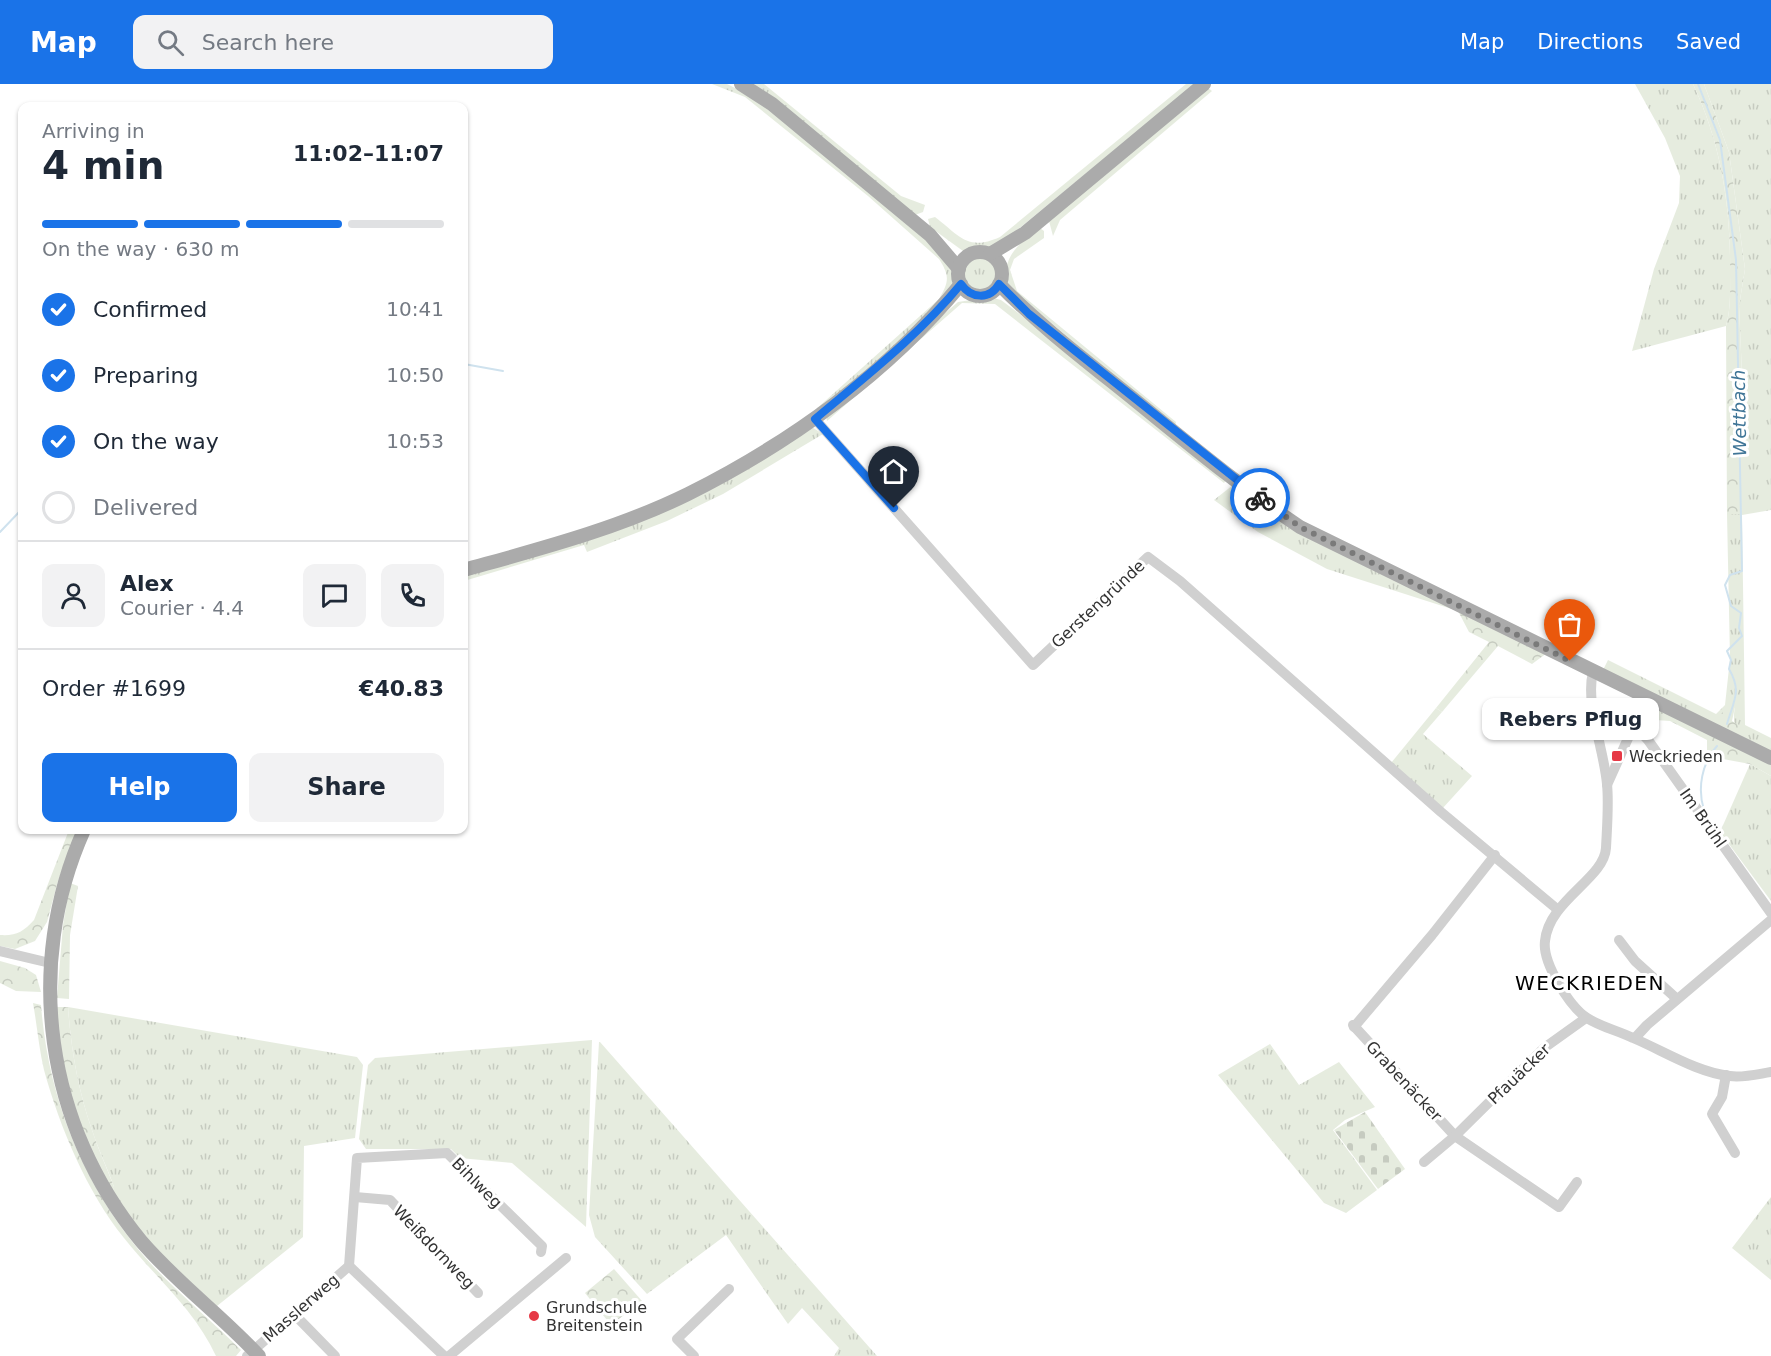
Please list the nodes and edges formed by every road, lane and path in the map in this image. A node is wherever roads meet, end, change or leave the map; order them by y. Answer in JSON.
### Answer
{"nodes":[{"id":1,"x":741,"y":84,"type":"edge"},
{"id":2,"x":1204,"y":84,"type":"edge"},
{"id":3,"x":1025,"y":233,"type":"junction"},
{"id":4,"x":930,"y":235,"type":"junction"},
{"id":5,"x":990,"y":254,"type":"junction"},
{"id":6,"x":968,"y":256,"type":"junction"},
{"id":7,"x":1000,"y":266,"type":"junction"},
{"id":8,"x":959,"y":269,"type":"junction"},
{"id":9,"x":965,"y":289,"type":"junction"},
{"id":10,"x":995,"y":289,"type":"junction"},
{"id":11,"x":815,"y":419,"type":"junction"},
{"id":12,"x":468,"y":569,"type":"edge"},
{"id":13,"x":1593,"y":672,"type":"junction"},
{"id":14,"x":1650,"y":700,"type":"junction"},
{"id":15,"x":1634,"y":725,"type":"junction"},
{"id":16,"x":1771,"y":758,"type":"edge"},
{"id":17,"x":1607,"y":785,"type":"junction"},
{"id":18,"x":83,"y":834,"type":"edge"},
{"id":19,"x":1495,"y":855,"type":"junction"},
{"id":20,"x":1557,"y":909,"type":"junction"},
{"id":21,"x":1771,"y":913,"type":"edge"},
{"id":22,"x":1771,"y":920,"type":"edge"},
{"id":23,"x":1619,"y":940,"type":"dead end"},
{"id":24,"x":0,"y":951,"type":"edge"},
{"id":25,"x":50,"y":963,"type":"junction"},
{"id":26,"x":1677,"y":999,"type":"junction"},
{"id":27,"x":1586,"y":1018,"type":"junction"},
{"id":28,"x":1635,"y":1038,"type":"junction"},
{"id":29,"x":1771,"y":1072,"type":"edge"},
{"id":30,"x":1726,"y":1075,"type":"junction"},
{"id":31,"x":1455,"y":1136,"type":"junction"},
{"id":32,"x":1735,"y":1153,"type":"dead end"},
{"id":33,"x":357,"y":1158,"type":"joint"},
{"id":34,"x":1424,"y":1162,"type":"dead end"},
{"id":35,"x":1578,"y":1182,"type":"dead end"},
{"id":36,"x":355,"y":1197,"type":"junction"},
{"id":37,"x":541,"y":1252,"type":"dead end"},
{"id":38,"x":566,"y":1258,"type":"dead end"},
{"id":39,"x":349,"y":1266,"type":"junction"},
{"id":40,"x":729,"y":1289,"type":"dead end"},
{"id":41,"x":478,"y":1293,"type":"dead end"},
{"id":42,"x":294,"y":1314,"type":"junction"},
{"id":43,"x":253,"y":1354,"type":"edge"},
{"id":44,"x":335,"y":1356,"type":"edge"},
{"id":45,"x":444,"y":1356,"type":"edge"},
{"id":46,"x":449,"y":1356,"type":"edge"},
{"id":47,"x":694,"y":1356,"type":"edge"}],
"edges":[{"from":1,"to":4,"type":"main road"},
{"from":2,"to":3,"type":"main road"},
{"from":3,"to":5,"type":"main road"},
{"from":3,"to":7,"type":"main road"},
{"from":4,"to":6,"type":"main road"},
{"from":4,"to":8,"type":"main road"},
{"from":5,"to":6,"type":"main road"},
{"from":5,"to":7,"type":"main road"},
{"from":6,"to":8,"type":"main road"},
{"from":7,"to":10,"type":"main road"},
{"from":8,"to":9,"type":"main road"},
{"from":9,"to":10,"type":"main road"},
{"from":9,"to":11,"type":"main road"},
{"from":10,"to":13,"type":"main road"},
{"from":11,"to":12,"type":"main road"},
{"from":11,"to":19,"type":"street","name":"Gerstengründe"},
{"from":13,"to":14,"type":"main road"},
{"from":13,"to":17,"type":"street"},
{"from":14,"to":15,"type":"street"},
{"from":14,"to":16,"type":"main road"},
{"from":15,"to":17,"type":"street"},
{"from":15,"to":21,"type":"street","name":"Im Brühl"},
{"from":17,"to":20,"type":"street"},
{"from":18,"to":25,"type":"main road"},
{"from":19,"to":20,"type":"street","name":"Gerstengründe"},
{"from":19,"to":31,"type":"street","name":"Grabenäcker"},
{"from":20,"to":27,"type":"street"},
{"from":22,"to":26,"type":"street"},
{"from":23,"to":26,"type":"street"},
{"from":24,"to":25,"type":"street"},
{"from":25,"to":43,"type":"main road"},
{"from":26,"to":28,"type":"street"},
{"from":27,"to":28,"type":"street"},
{"from":27,"to":31,"type":"street","name":"Pfauäcker"},
{"from":28,"to":30,"type":"street"},
{"from":29,"to":30,"type":"street"},
{"from":30,"to":32,"type":"street"},
{"from":31,"to":34,"type":"street","name":"Pfauäcker"},
{"from":31,"to":35,"type":"street"},
{"from":33,"to":36,"type":"street","name":"Masslerweg"},
{"from":33,"to":37,"type":"street","name":"Bihlweg"},
{"from":36,"to":39,"type":"street","name":"Masslerweg"},
{"from":36,"to":41,"type":"street","name":"Weißdornweg"},
{"from":38,"to":46,"type":"street"},
{"from":39,"to":42,"type":"street","name":"Masslerweg"},
{"from":39,"to":45,"type":"street"},
{"from":40,"to":47,"type":"street"},
{"from":42,"to":43,"type":"street","name":"Masslerweg"},
{"from":42,"to":44,"type":"street"}]}
